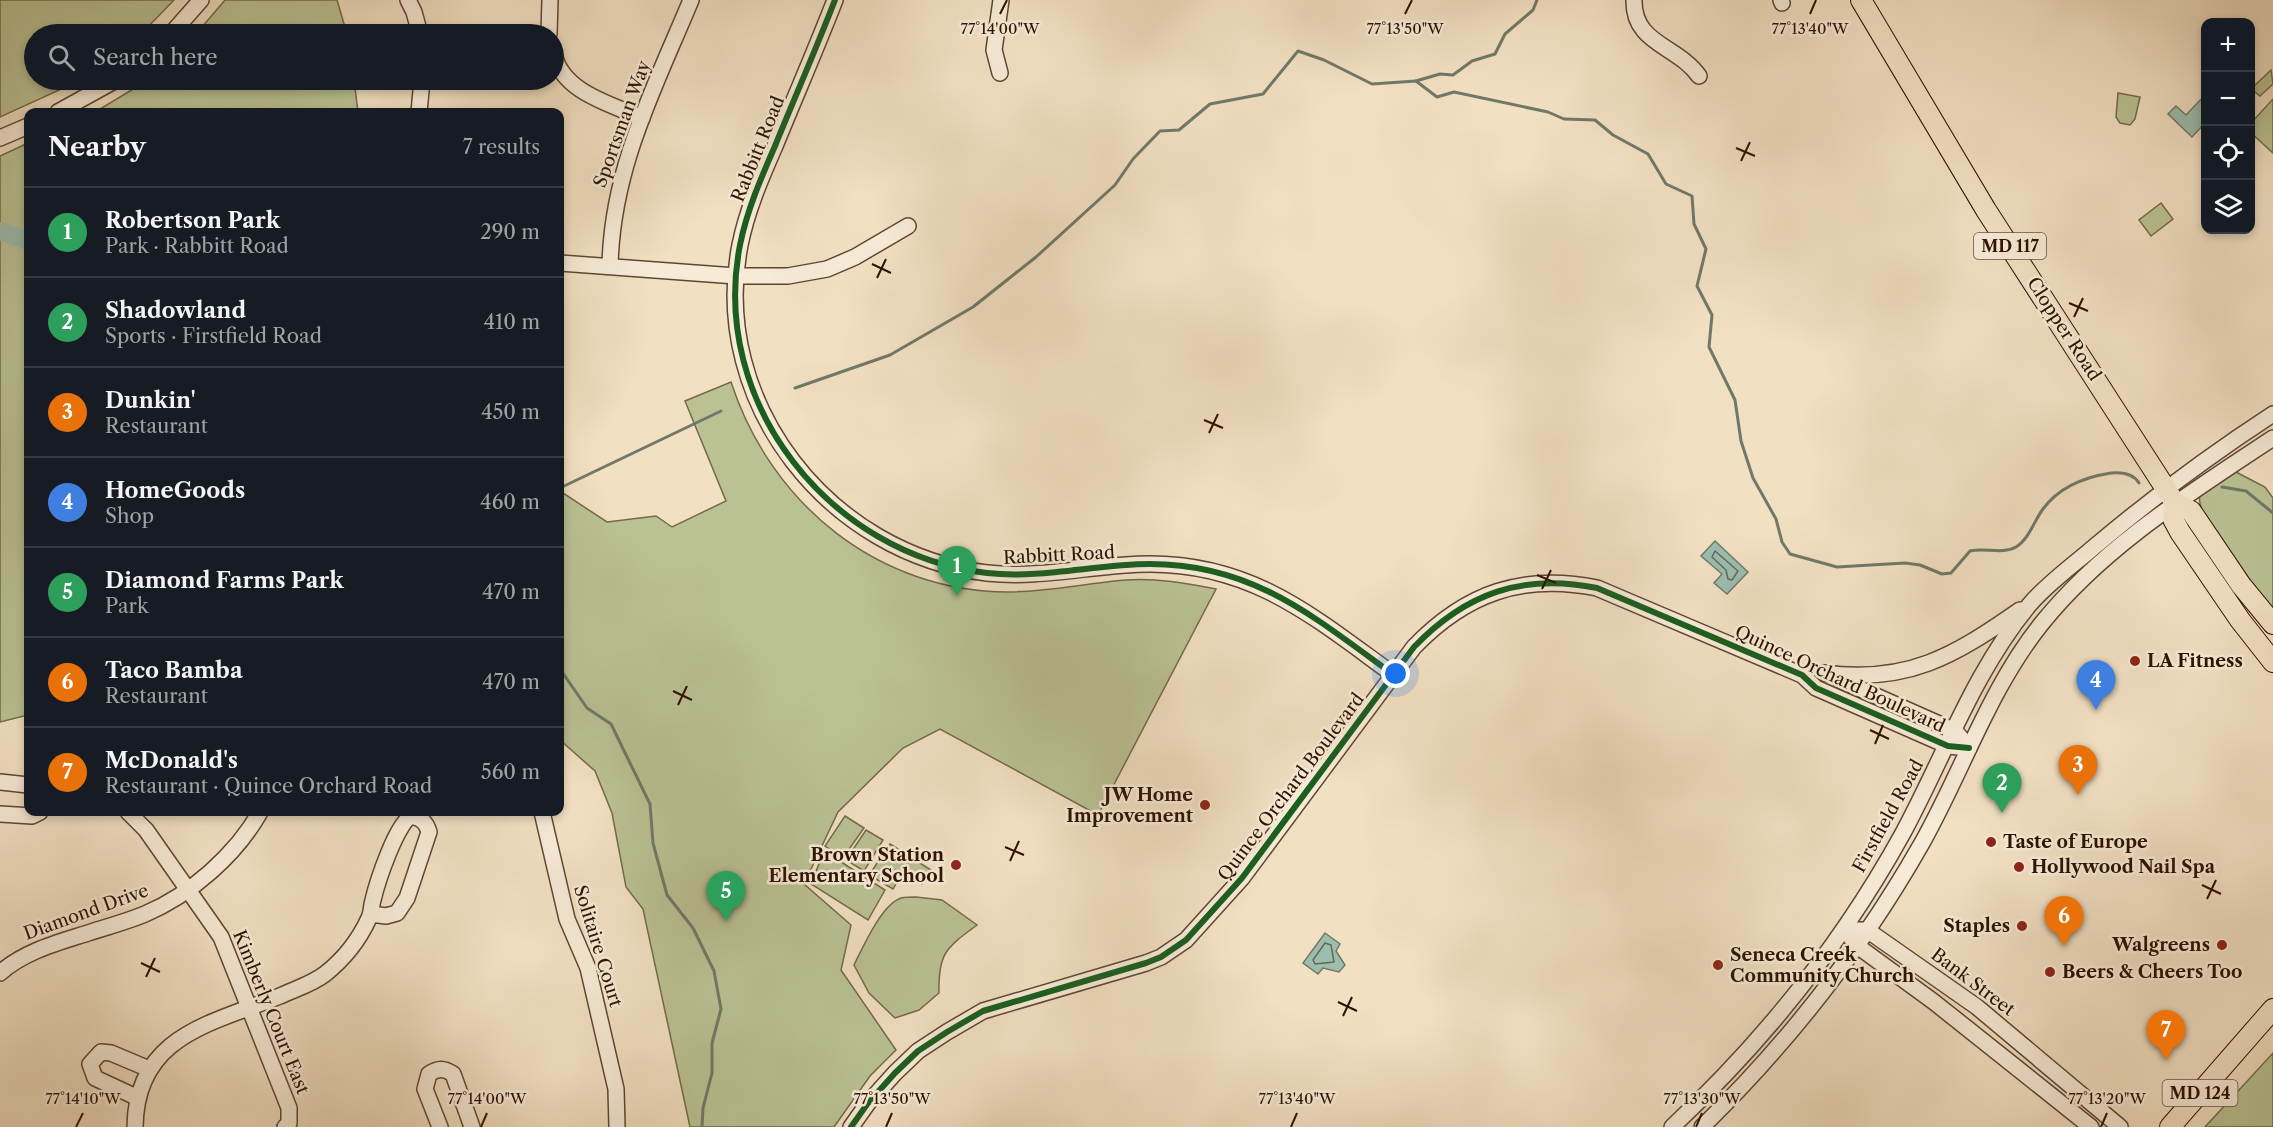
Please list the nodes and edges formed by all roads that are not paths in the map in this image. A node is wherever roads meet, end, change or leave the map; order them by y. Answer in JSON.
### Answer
{"nodes":[{"id":1,"x":201,"y":0,"type":"edge"},
{"id":2,"x":408,"y":0,"type":"edge"},
{"id":3,"x":550,"y":0,"type":"edge"},
{"id":4,"x":691,"y":0,"type":"edge"},
{"id":5,"x":835,"y":0,"type":"edge"},
{"id":6,"x":1001,"y":0,"type":"edge"},
{"id":7,"x":1634,"y":0,"type":"edge"},
{"id":8,"x":1861,"y":0,"type":"edge"},
{"id":9,"x":180,"y":24,"type":"edge"},
{"id":10,"x":416,"y":24,"type":"edge"},
{"id":11,"x":549,"y":24,"type":"edge"},
{"id":12,"x":1000,"y":73,"type":"dead end"},
{"id":13,"x":564,"y":76,"type":"edge"},
{"id":14,"x":1699,"y":76,"type":"dead end"},
{"id":15,"x":98,"y":90,"type":"edge"},
{"id":16,"x":421,"y":90,"type":"edge"},
{"id":17,"x":65,"y":108,"type":"edge"},
{"id":18,"x":418,"y":108,"type":"edge"},
{"id":19,"x":642,"y":118,"type":"junction"},
{"id":20,"x":24,"y":128,"type":"edge"},
{"id":21,"x":0,"y":138,"type":"edge"},
{"id":22,"x":908,"y":226,"type":"dead end"},
{"id":23,"x":564,"y":262,"type":"edge"},
{"id":24,"x":610,"y":266,"type":"junction"},
{"id":25,"x":736,"y":276,"type":"junction"},
{"id":26,"x":2273,"y":414,"type":"edge"},
{"id":27,"x":2273,"y":438,"type":"edge"},
{"id":28,"x":2170,"y":495,"type":"junction"},
{"id":29,"x":2030,"y":603,"type":"junction"},
{"id":30,"x":2273,"y":624,"type":"edge"},
{"id":31,"x":2272,"y":659,"type":"edge"},
{"id":32,"x":1824,"y":673,"type":"junction"},
{"id":33,"x":1394,"y":675,"type":"junction"},
{"id":34,"x":1802,"y":675,"type":"junction"},
{"id":35,"x":1955,"y":731,"type":"junction"},
{"id":36,"x":1948,"y":746,"type":"junction"},
{"id":37,"x":1969,"y":748,"type":"junction"},
{"id":38,"x":0,"y":782,"type":"edge"},
{"id":39,"x":24,"y":785,"type":"edge"},
{"id":40,"x":0,"y":814,"type":"edge"},
{"id":41,"x":24,"y":816,"type":"edge"},
{"id":42,"x":132,"y":816,"type":"edge"},
{"id":43,"x":257,"y":816,"type":"edge"},
{"id":44,"x":544,"y":816,"type":"edge"},
{"id":45,"x":189,"y":889,"type":"junction"},
{"id":46,"x":371,"y":914,"type":"junction"},
{"id":47,"x":1844,"y":928,"type":"junction"},
{"id":48,"x":1867,"y":930,"type":"junction"},
{"id":49,"x":1856,"y":945,"type":"junction"},
{"id":50,"x":0,"y":973,"type":"edge"},
{"id":51,"x":251,"y":1007,"type":"junction"},
{"id":52,"x":2273,"y":1009,"type":"edge"},
{"id":53,"x":148,"y":1069,"type":"junction"},
{"id":54,"x":136,"y":1097,"type":"junction"},
{"id":55,"x":292,"y":1126,"type":"edge"},
{"id":56,"x":135,"y":1127,"type":"edge"},
{"id":57,"x":440,"y":1127,"type":"edge"},
{"id":58,"x":472,"y":1127,"type":"edge"},
{"id":59,"x":617,"y":1127,"type":"edge"},
{"id":60,"x":851,"y":1127,"type":"edge"},
{"id":61,"x":1672,"y":1127,"type":"edge"},
{"id":62,"x":1702,"y":1127,"type":"edge"},
{"id":63,"x":2091,"y":1127,"type":"edge"},
{"id":64,"x":2120,"y":1127,"type":"edge"},
{"id":65,"x":2170,"y":1127,"type":"edge"}],
"edges":[{"from":1,"to":9,"type":"street"},
{"from":2,"to":10,"type":"street"},
{"from":3,"to":11,"type":"street"},
{"from":4,"to":19,"type":"street","name":"Sportsman Way"},
{"from":5,"to":25,"type":"street","name":"Rabbitt Road"},
{"from":6,"to":12,"type":"street"},
{"from":7,"to":14,"type":"street"},
{"from":8,"to":28,"type":"main road","name":"Clopper Road","number":"MD 117"},
{"from":13,"to":19,"type":"street"},
{"from":15,"to":17,"type":"street"},
{"from":16,"to":18,"type":"street"},
{"from":19,"to":24,"type":"street","name":"Sportsman Way"},
{"from":20,"to":21,"type":"street"},
{"from":22,"to":25,"type":"street"},
{"from":23,"to":24,"type":"street"},
{"from":24,"to":25,"type":"street"},
{"from":25,"to":33,"type":"street","name":"Rabbitt Road"},
{"from":26,"to":28,"type":"street","name":"Firstfield Road"},
{"from":27,"to":28,"type":"street","name":"Firstfield Road"},
{"from":28,"to":29,"type":"street","name":"Firstfield Road"},
{"from":28,"to":30,"type":"main road","name":"Clopper Road","number":"MD 117"},
{"from":28,"to":31,"type":"main road","name":"Clopper Road","number":"MD 117"},
{"from":28,"to":37,"type":"street","name":"Firstfield Road"},
{"from":29,"to":32,"type":"street"},
{"from":29,"to":35,"type":"street","name":"Firstfield Road"},
{"from":32,"to":34,"type":"street","name":"Quince Orchard Boulevard"},
{"from":32,"to":35,"type":"street","name":"Quince Orchard Boulevard"},
{"from":33,"to":34,"type":"street","name":"Quince Orchard Boulevard"},
{"from":33,"to":60,"type":"street","name":"Quince Orchard Boulevard"},
{"from":34,"to":36,"type":"street","name":"Quince Orchard Boulevard"},
{"from":35,"to":36,"type":"street","name":"Firstfield Road"},
{"from":35,"to":37,"type":"street","name":"Quince Orchard Boulevard"},
{"from":36,"to":37,"type":"street","name":"Quince Orchard Boulevard"},
{"from":36,"to":47,"type":"street","name":"Firstfield Road"},
{"from":37,"to":48,"type":"street","name":"Firstfield Road"},
{"from":38,"to":39,"type":"street"},
{"from":40,"to":41,"type":"street"},
{"from":42,"to":45,"type":"street","name":"Kimberly Court East"},
{"from":43,"to":45,"type":"street","name":"Diamond Drive"},
{"from":44,"to":59,"type":"street","name":"Solitaire Court"},
{"from":45,"to":50,"type":"street","name":"Diamond Drive"},
{"from":45,"to":51,"type":"street","name":"Kimberly Court East"},
{"from":46,"to":46,"type":"street"},
{"from":46,"to":51,"type":"street"},
{"from":47,"to":48,"type":"street"},
{"from":47,"to":49,"type":"street"},
{"from":47,"to":61,"type":"street","name":"Firstfield Road"},
{"from":48,"to":49,"type":"street","name":"Firstfield Road"},
{"from":48,"to":64,"type":"street","name":"Bank Street"},
{"from":49,"to":62,"type":"street","name":"Firstfield Road"},
{"from":49,"to":63,"type":"street"},
{"from":51,"to":53,"type":"street"},
{"from":51,"to":55,"type":"street","name":"Kimberly Court East"},
{"from":52,"to":65,"type":"main road","number":"MD 124"},
{"from":53,"to":54,"type":"street"},
{"from":53,"to":54,"type":"street"},
{"from":54,"to":56,"type":"street"},
{"from":57,"to":58,"type":"street"}]}
